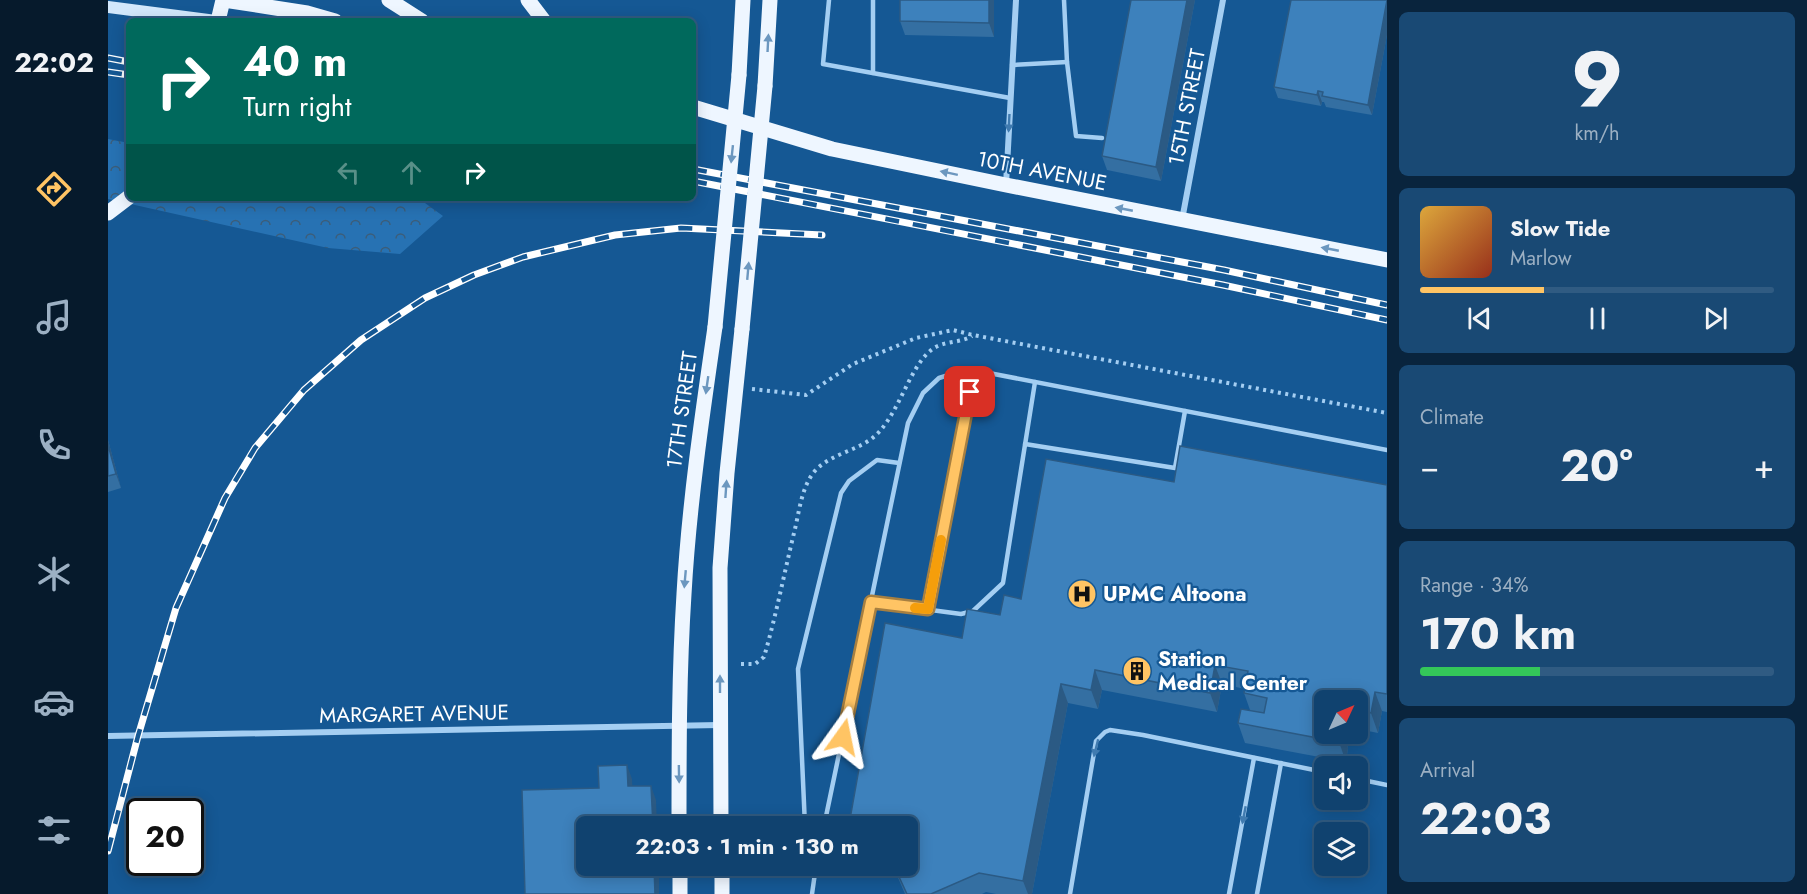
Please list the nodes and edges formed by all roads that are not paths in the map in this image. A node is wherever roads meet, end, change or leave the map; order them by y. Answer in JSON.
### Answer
{"nodes":[{"id":1,"x":223,"y":0,"type":"edge"},
{"id":2,"x":389,"y":0,"type":"edge"},
{"id":3,"x":528,"y":0,"type":"edge"},
{"id":4,"x":770,"y":0,"type":"edge"},
{"id":5,"x":829,"y":0,"type":"edge"},
{"id":6,"x":873,"y":0,"type":"edge"},
{"id":7,"x":1016,"y":0,"type":"edge"},
{"id":8,"x":1064,"y":0,"type":"edge"},
{"id":9,"x":1223,"y":0,"type":"edge"},
{"id":10,"x":743,"y":1,"type":"edge"},
{"id":11,"x":108,"y":7,"type":"edge"},
{"id":12,"x":192,"y":18,"type":"edge"},
{"id":13,"x":218,"y":18,"type":"edge"},
{"id":14,"x":324,"y":18,"type":"edge"},
{"id":15,"x":417,"y":18,"type":"edge"},
{"id":16,"x":542,"y":18,"type":"edge"},
{"id":17,"x":1067,"y":62,"type":"junction"},
{"id":18,"x":1012,"y":65,"type":"junction"},
{"id":19,"x":873,"y":73,"type":"junction"},
{"id":20,"x":1010,"y":98,"type":"junction"},
{"id":21,"x":696,"y":108,"type":"edge"},
{"id":22,"x":1102,"y":138,"type":"dead end"},
{"id":23,"x":1006,"y":185,"type":"junction"},
{"id":24,"x":126,"y":198,"type":"edge"},
{"id":25,"x":108,"y":213,"type":"edge"},
{"id":26,"x":1182,"y":220,"type":"junction"},
{"id":27,"x":1387,"y":260,"type":"edge"},
{"id":28,"x":975,"y":370,"type":"junction"},
{"id":29,"x":1035,"y":382,"type":"junction"},
{"id":30,"x":1185,"y":411,"type":"junction"},
{"id":31,"x":1025,"y":444,"type":"junction"},
{"id":32,"x":1387,"y":450,"type":"edge"},
{"id":33,"x":899,"y":463,"type":"junction"},
{"id":34,"x":871,"y":602,"type":"junction"},
{"id":35,"x":928,"y":609,"type":"junction"},
{"id":36,"x":720,"y":725,"type":"junction"},
{"id":37,"x":678,"y":726,"type":"junction"},
{"id":38,"x":108,"y":736,"type":"edge"},
{"id":39,"x":1254,"y":758,"type":"junction"},
{"id":40,"x":1281,"y":763,"type":"junction"},
{"id":41,"x":1314,"y":770,"type":"edge"},
{"id":42,"x":1368,"y":781,"type":"edge"},
{"id":43,"x":1387,"y":785,"type":"edge"},
{"id":44,"x":680,"y":816,"type":"edge"},
{"id":45,"x":721,"y":816,"type":"edge"},
{"id":46,"x":805,"y":816,"type":"edge"},
{"id":47,"x":826,"y":816,"type":"edge"},
{"id":48,"x":680,"y":876,"type":"edge"},
{"id":49,"x":722,"y":876,"type":"edge"},
{"id":50,"x":815,"y":876,"type":"edge"},
{"id":51,"x":680,"y":894,"type":"edge"},
{"id":52,"x":722,"y":894,"type":"edge"},
{"id":53,"x":812,"y":894,"type":"edge"},
{"id":54,"x":1070,"y":894,"type":"edge"},
{"id":55,"x":1229,"y":894,"type":"edge"},
{"id":56,"x":1257,"y":894,"type":"edge"}],
"edges":[{"from":1,"to":13,"type":"main road"},
{"from":1,"to":14,"type":"main road"},
{"from":2,"to":15,"type":"main road"},
{"from":3,"to":16,"type":"main road"},
{"from":36,"to":4,"type":"main road","one_way":true,"bridge":true},
{"from":5,"to":19,"type":"lane"},
{"from":6,"to":19,"type":"lane"},
{"from":7,"to":18,"type":"street"},
{"from":8,"to":17,"type":"lane"},
{"from":9,"to":26,"type":"street","name":"15TH STREET"},
{"from":10,"to":37,"type":"main road","name":"17TH STREET","one_way":true,"bridge":true},
{"from":11,"to":12,"type":"street"},
{"from":17,"to":18,"type":"lane"},
{"from":17,"to":22,"type":"lane"},
{"from":18,"to":20,"type":"street"},
{"from":19,"to":20,"type":"lane"},
{"from":20,"to":23,"type":"street","one_way":true},
{"from":23,"to":21,"type":"main road","name":"10TH AVENUE","one_way":true},
{"from":26,"to":23,"type":"main road","name":"10TH AVENUE","one_way":true},
{"from":24,"to":25,"type":"main road"},
{"from":27,"to":26,"type":"main road","name":"10TH AVENUE","one_way":true},
{"from":28,"to":29,"type":"lane"},
{"from":28,"to":33,"type":"lane"},
{"from":28,"to":35,"type":"lane"},
{"from":29,"to":30,"type":"lane"},
{"from":29,"to":31,"type":"lane"},
{"from":30,"to":31,"type":"lane"},
{"from":30,"to":32,"type":"lane"},
{"from":31,"to":35,"type":"lane"},
{"from":33,"to":34,"type":"lane"},
{"from":33,"to":46,"type":"lane"},
{"from":34,"to":35,"type":"lane"},
{"from":34,"to":47,"type":"lane"},
{"from":36,"to":37,"type":"street","name":"MARGARET AVENUE"},
{"from":36,"to":45,"type":"main road"},
{"from":37,"to":38,"type":"street","name":"MARGARET AVENUE"},
{"from":37,"to":44,"type":"main road","name":"17TH STREET","one_way":true},
{"from":39,"to":40,"type":"lane"},
{"from":39,"to":54,"type":"lane","one_way":true},
{"from":39,"to":55,"type":"lane","one_way":true},
{"from":40,"to":41,"type":"lane"},
{"from":40,"to":56,"type":"lane"},
{"from":42,"to":43,"type":"lane"},
{"from":48,"to":51,"type":"main road"},
{"from":49,"to":52,"type":"main road"},
{"from":50,"to":53,"type":"lane"}]}
